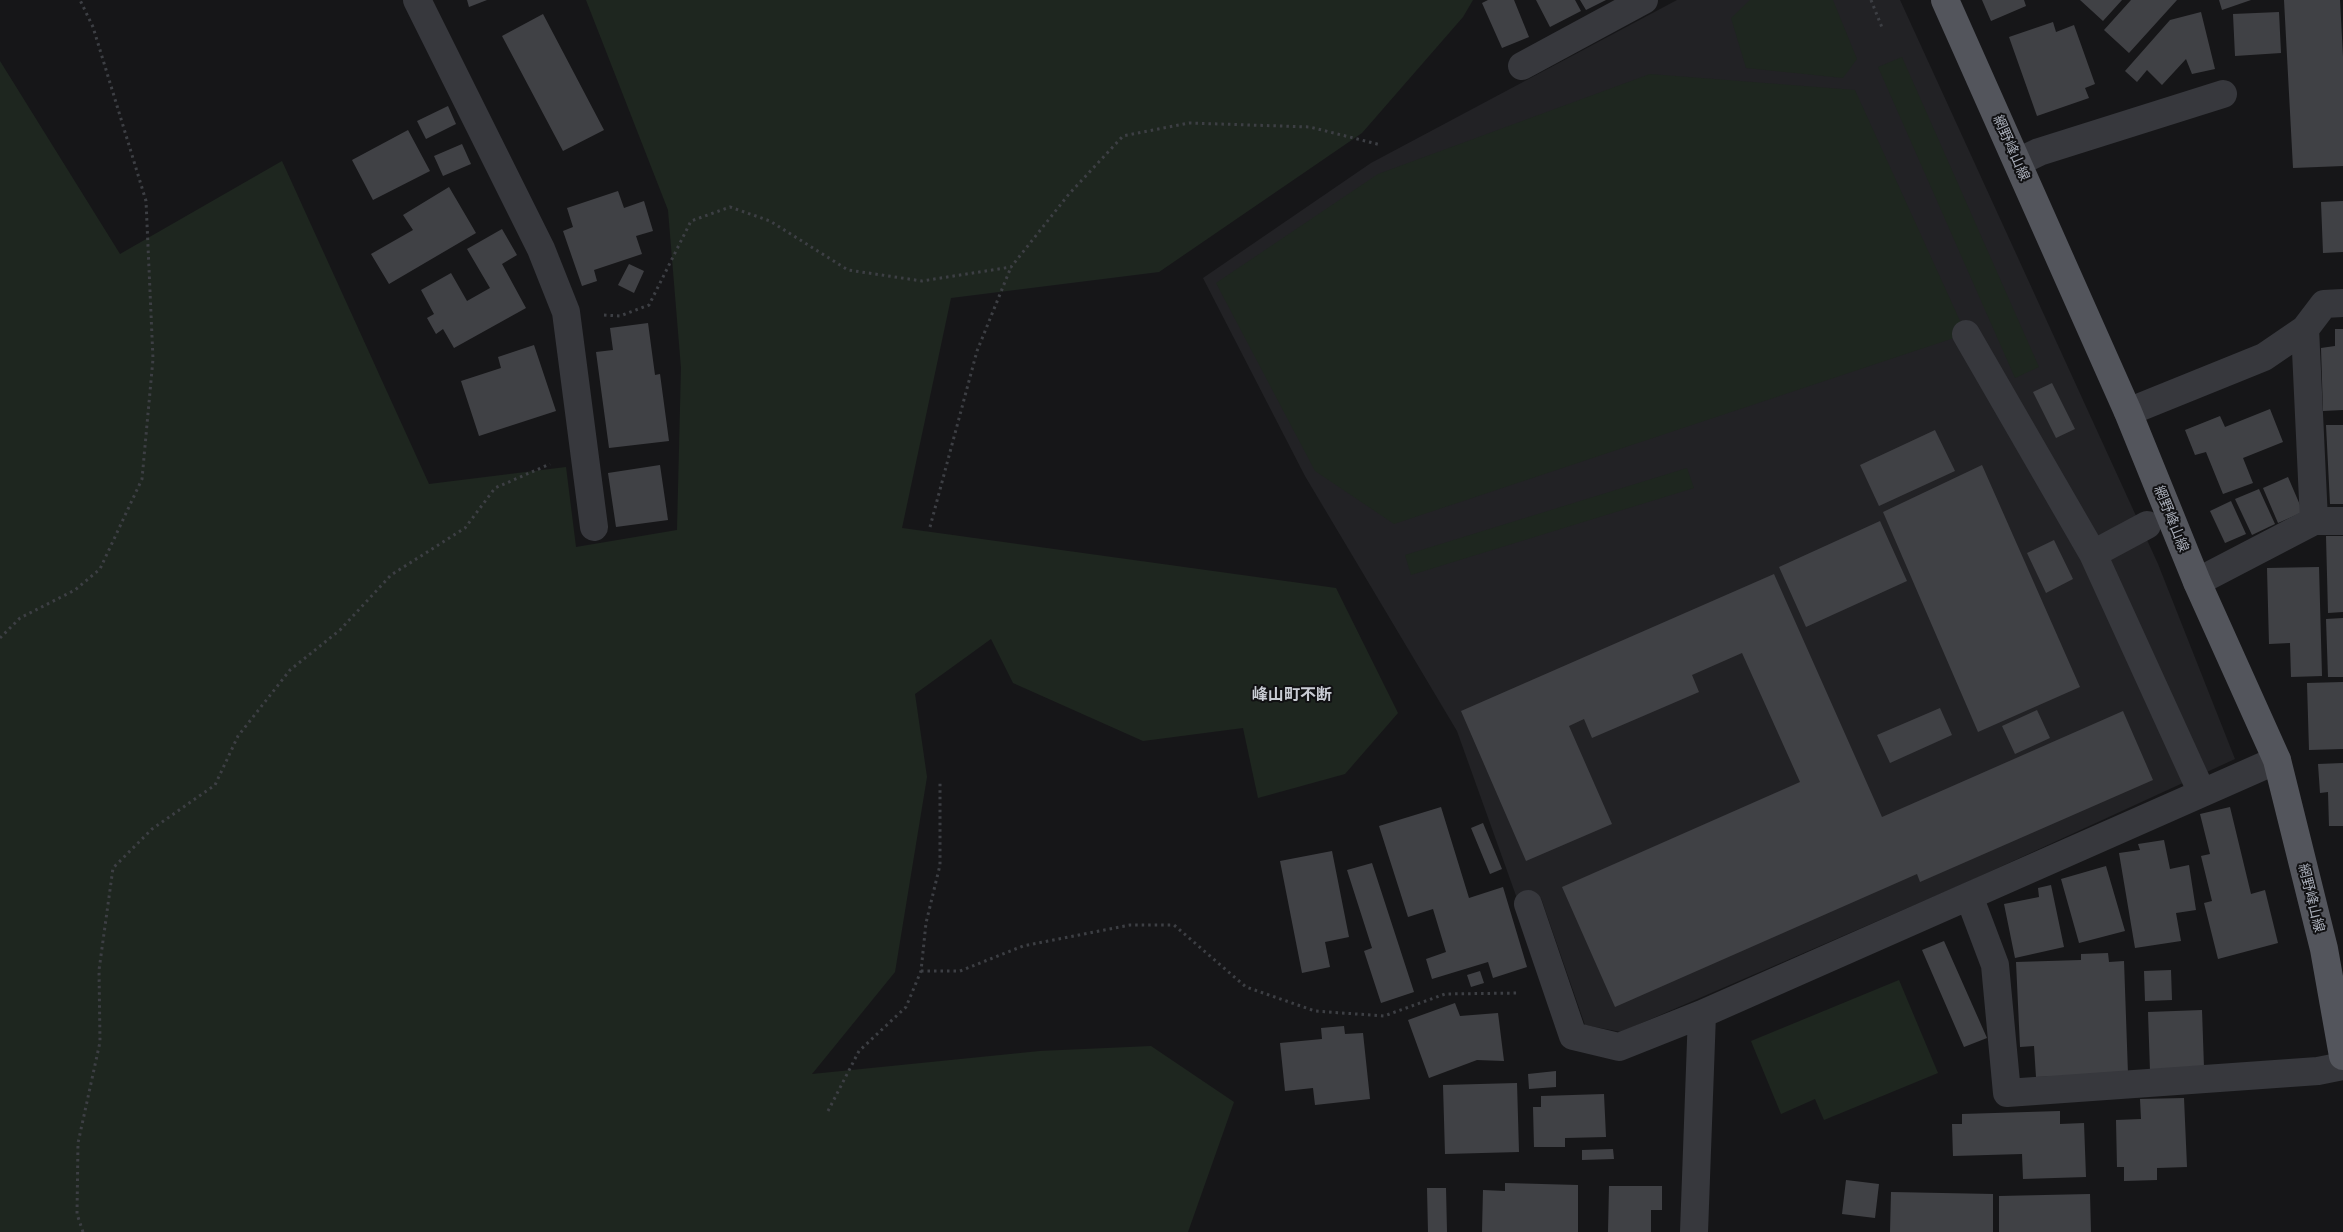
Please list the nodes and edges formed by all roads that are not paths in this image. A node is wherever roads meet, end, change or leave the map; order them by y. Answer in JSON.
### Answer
{"nodes":[{"id":1,"x":417,"y":0,"type":"edge"},
{"id":2,"x":1644,"y":0,"type":"edge"},
{"id":3,"x":1945,"y":0,"type":"edge"},
{"id":4,"x":1522,"y":66,"type":"dead end"},
{"id":5,"x":2223,"y":94,"type":"dead end"},
{"id":6,"x":2018,"y":162,"type":"junction"},
{"id":7,"x":2343,"y":303,"type":"edge"},
{"id":8,"x":2305,"y":329,"type":"junction"},
{"id":9,"x":1966,"y":334,"type":"dead end"},
{"id":10,"x":2128,"y":412,"type":"junction"},
{"id":11,"x":2343,"y":521,"type":"edge"},
{"id":12,"x":2314,"y":522,"type":"junction"},
{"id":13,"x":2147,"y":525,"type":"dead end"},
{"id":14,"x":594,"y":527,"type":"dead end"},
{"id":15,"x":2093,"y":554,"type":"junction"},
{"id":16,"x":2197,"y":582,"type":"junction"},
{"id":17,"x":2277,"y":760,"type":"junction"},
{"id":18,"x":2202,"y":793,"type":"junction"},
{"id":19,"x":1969,"y":896,"type":"junction"},
{"id":20,"x":1528,"y":904,"type":"dead end"},
{"id":21,"x":1702,"y":1014,"type":"junction"},
{"id":22,"x":2343,"y":1056,"type":"edge"},
{"id":23,"x":2343,"y":1066,"type":"edge"},
{"id":24,"x":1694,"y":1232,"type":"edge"}],
"edges":[{"from":1,"to":14,"type":"street"},
{"from":2,"to":4,"type":"street"},
{"from":3,"to":6,"type":"main road","name":"網野峰山線"},
{"from":5,"to":6,"type":"street"},
{"from":6,"to":10,"type":"main road","name":"網野峰山線"},
{"from":7,"to":8,"type":"street"},
{"from":8,"to":10,"type":"street"},
{"from":8,"to":12,"type":"street"},
{"from":9,"to":15,"type":"street"},
{"from":10,"to":16,"type":"main road","name":"網野峰山線"},
{"from":11,"to":12,"type":"street"},
{"from":12,"to":16,"type":"street"},
{"from":13,"to":15,"type":"street"},
{"from":15,"to":18,"type":"street"},
{"from":16,"to":17,"type":"main road","name":"網野峰山線"},
{"from":17,"to":18,"type":"street"},
{"from":17,"to":22,"type":"main road","name":"網野峰山線"},
{"from":18,"to":19,"type":"street"},
{"from":19,"to":21,"type":"street"},
{"from":19,"to":23,"type":"street"},
{"from":20,"to":21,"type":"street"},
{"from":21,"to":24,"type":"street"}]}
